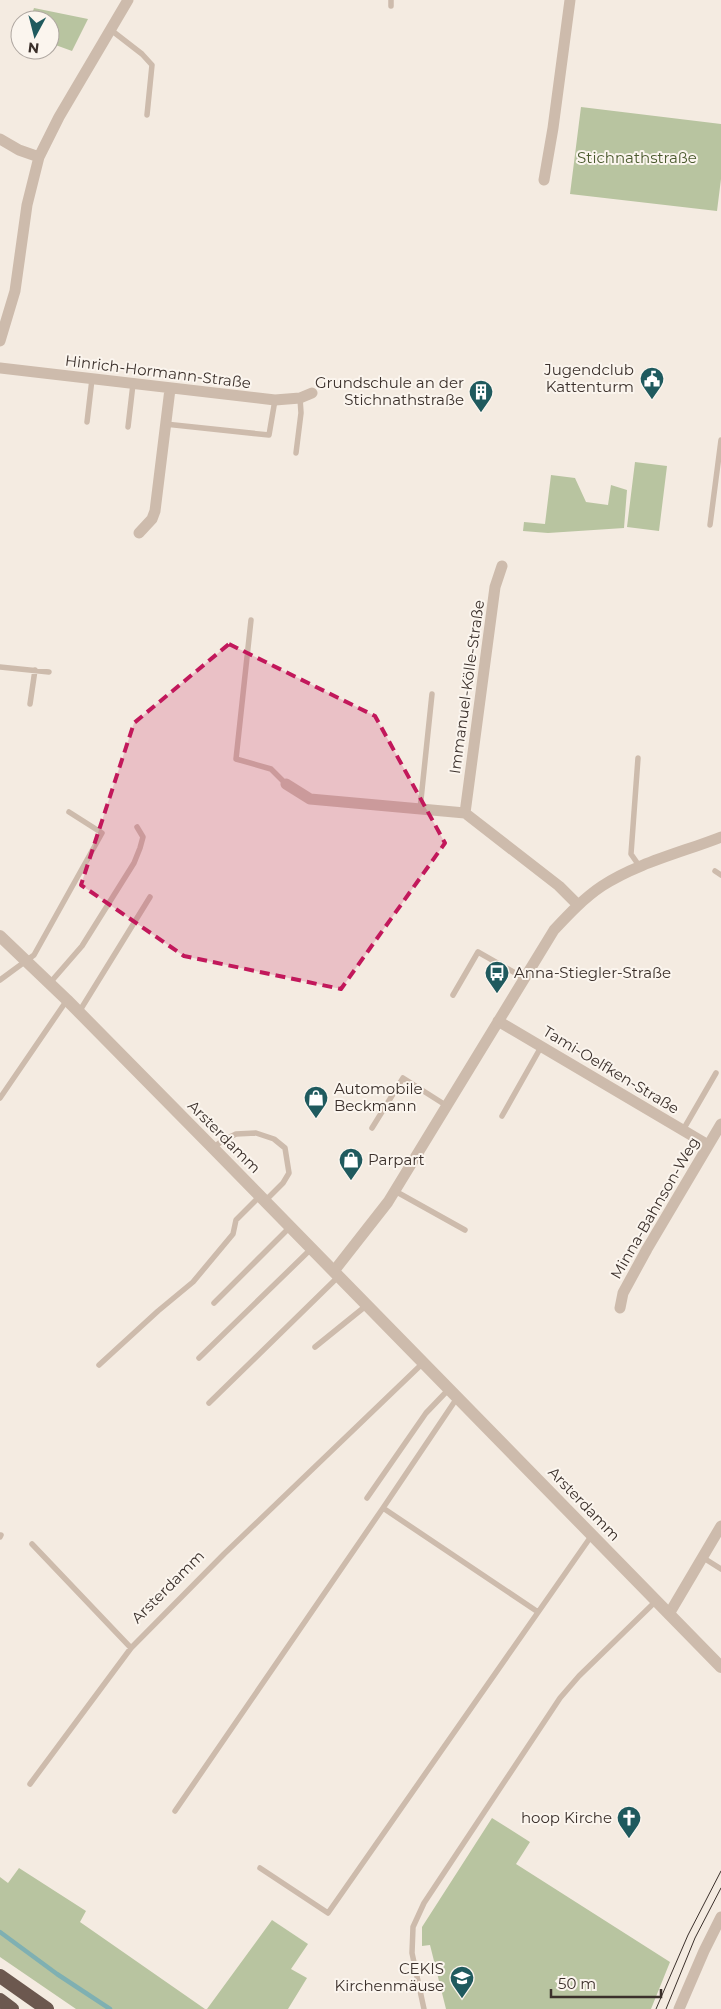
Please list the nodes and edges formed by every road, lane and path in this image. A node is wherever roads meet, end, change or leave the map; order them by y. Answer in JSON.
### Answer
{"nodes":[{"id":1,"x":128,"y":0,"type":"edge"},
{"id":2,"x":570,"y":0,"type":"edge"},
{"id":3,"x":111,"y":30,"type":"junction"},
{"id":4,"x":147,"y":115,"type":"dead end"},
{"id":5,"x":0,"y":139,"type":"edge"},
{"id":6,"x":39,"y":157,"type":"junction"},
{"id":7,"x":544,"y":180,"type":"dead end"},
{"id":8,"x":0,"y":341,"type":"edge"},
{"id":9,"x":0,"y":368,"type":"edge"},
{"id":10,"x":92,"y":379,"type":"junction"},
{"id":11,"x":134,"y":384,"type":"junction"},
{"id":12,"x":170,"y":389,"type":"junction"},
{"id":13,"x":312,"y":393,"type":"dead end"},
{"id":14,"x":300,"y":398,"type":"junction"},
{"id":15,"x":275,"y":400,"type":"junction"},
{"id":16,"x":87,"y":422,"type":"dead end"},
{"id":17,"x":166,"y":424,"type":"junction"},
{"id":18,"x":128,"y":427,"type":"dead end"},
{"id":19,"x":721,"y":440,"type":"edge"},
{"id":20,"x":296,"y":453,"type":"dead end"},
{"id":21,"x":710,"y":525,"type":"dead end"},
{"id":22,"x":139,"y":533,"type":"dead end"},
{"id":23,"x":502,"y":566,"type":"dead end"},
{"id":24,"x":251,"y":620,"type":"dead end"},
{"id":25,"x":0,"y":667,"type":"edge"},
{"id":26,"x":35,"y":670,"type":"junction"},
{"id":27,"x":49,"y":672,"type":"dead end"},
{"id":28,"x":432,"y":694,"type":"dead end"},
{"id":29,"x":30,"y":704,"type":"dead end"},
{"id":30,"x":638,"y":758,"type":"dead end"},
{"id":31,"x":286,"y":784,"type":"joint"},
{"id":32,"x":420,"y":809,"type":"junction"},
{"id":33,"x":69,"y":812,"type":"dead end"},
{"id":34,"x":465,"y":813,"type":"junction"},
{"id":35,"x":136,"y":827,"type":"dead end"},
{"id":36,"x":721,"y":837,"type":"edge"},
{"id":37,"x":640,"y":867,"type":"junction"},
{"id":38,"x":715,"y":871,"type":"dead end"},
{"id":39,"x":721,"y":875,"type":"edge"},
{"id":40,"x":150,"y":897,"type":"dead end"},
{"id":41,"x":578,"y":905,"type":"junction"},
{"id":42,"x":0,"y":936,"type":"edge"},
{"id":43,"x":26,"y":962,"type":"junction"},
{"id":44,"x":524,"y":978,"type":"junction"},
{"id":45,"x":0,"y":980,"type":"edge"},
{"id":46,"x":50,"y":984,"type":"junction"},
{"id":47,"x":453,"y":995,"type":"dead end"},
{"id":48,"x":67,"y":1000,"type":"junction"},
{"id":49,"x":79,"y":1012,"type":"junction"},
{"id":50,"x":498,"y":1021,"type":"junction"},
{"id":51,"x":542,"y":1047,"type":"junction"},
{"id":52,"x":716,"y":1074,"type":"dead end"},
{"id":53,"x":0,"y":1082,"type":"edge"},
{"id":54,"x":7,"y":1088,"type":"junction"},
{"id":55,"x":0,"y":1098,"type":"edge"},
{"id":56,"x":446,"y":1106,"type":"junction"},
{"id":57,"x":502,"y":1116,"type":"dead end"},
{"id":58,"x":721,"y":1124,"type":"edge"},
{"id":59,"x":372,"y":1128,"type":"dead end"},
{"id":60,"x":682,"y":1130,"type":"junction"},
{"id":61,"x":708,"y":1145,"type":"junction"},
{"id":62,"x":213,"y":1148,"type":"junction"},
{"id":63,"x":395,"y":1191,"type":"junction"},
{"id":64,"x":262,"y":1198,"type":"junction"},
{"id":65,"x":290,"y":1227,"type":"junction"},
{"id":66,"x":465,"y":1230,"type":"dead end"},
{"id":67,"x":312,"y":1248,"type":"junction"},
{"id":68,"x":337,"y":1274,"type":"junction"},
{"id":69,"x":214,"y":1303,"type":"dead end"},
{"id":70,"x":367,"y":1304,"type":"junction"},
{"id":71,"x":620,"y":1308,"type":"dead end"},
{"id":72,"x":316,"y":1347,"type":"dead end"},
{"id":73,"x":199,"y":1358,"type":"dead end"},
{"id":74,"x":424,"y":1363,"type":"junction"},
{"id":75,"x":99,"y":1365,"type":"dead end"},
{"id":76,"x":453,"y":1393,"type":"junction"},
{"id":77,"x":209,"y":1403,"type":"dead end"},
{"id":78,"x":367,"y":1498,"type":"dead end"},
{"id":79,"x":382,"y":1508,"type":"junction"},
{"id":80,"x":721,"y":1526,"type":"edge"},
{"id":81,"x":592,"y":1535,"type":"junction"},
{"id":82,"x":32,"y":1544,"type":"dead end"},
{"id":83,"x":702,"y":1557,"type":"junction"},
{"id":84,"x":721,"y":1569,"type":"edge"},
{"id":85,"x":656,"y":1600,"type":"junction"},
{"id":86,"x":538,"y":1612,"type":"junction"},
{"id":87,"x":669,"y":1614,"type":"junction"},
{"id":88,"x":131,"y":1648,"type":"junction"},
{"id":89,"x":721,"y":1667,"type":"edge"},
{"id":90,"x":30,"y":1784,"type":"dead end"},
{"id":91,"x":176,"y":1811,"type":"dead end"},
{"id":92,"x":260,"y":1868,"type":"dead end"},
{"id":93,"x":721,"y":1917,"type":"edge"},
{"id":94,"x":0,"y":1976,"type":"edge"},
{"id":95,"x":0,"y":2000,"type":"edge"},
{"id":96,"x":12,"y":2009,"type":"edge"},
{"id":97,"x":47,"y":2009,"type":"edge"},
{"id":98,"x":424,"y":2009,"type":"edge"},
{"id":99,"x":679,"y":2009,"type":"edge"}],
"edges":[{"from":1,"to":3,"type":"street"},
{"from":2,"to":7,"type":"street"},
{"from":3,"to":4,"type":"lane"},
{"from":3,"to":6,"type":"street"},
{"from":5,"to":6,"type":"street"},
{"from":6,"to":8,"type":"street"},
{"from":9,"to":10,"type":"street","name":"Hinrich-Hormann-Straße"},
{"from":10,"to":11,"type":"street","name":"Hinrich-Hormann-Straße"},
{"from":10,"to":16,"type":"lane"},
{"from":11,"to":12,"type":"street","name":"Hinrich-Hormann-Straße"},
{"from":11,"to":18,"type":"lane"},
{"from":12,"to":15,"type":"street","name":"Hinrich-Hormann-Straße"},
{"from":12,"to":17,"type":"street"},
{"from":13,"to":14,"type":"street","name":"Hinrich-Hormann-Straße"},
{"from":14,"to":15,"type":"street","name":"Hinrich-Hormann-Straße"},
{"from":14,"to":20,"type":"lane"},
{"from":15,"to":17,"type":"lane"},
{"from":17,"to":22,"type":"street"},
{"from":19,"to":21,"type":"lane"},
{"from":23,"to":34,"type":"street","name":"Immanuel-Kölle-Straße"},
{"from":24,"to":31,"type":"lane"},
{"from":25,"to":26,"type":"lane"},
{"from":26,"to":27,"type":"lane"},
{"from":26,"to":29,"type":"lane"},
{"from":28,"to":32,"type":"lane"},
{"from":30,"to":37,"type":"lane"},
{"from":31,"to":32,"type":"street"},
{"from":32,"to":34,"type":"street"},
{"from":33,"to":43,"type":"lane"},
{"from":34,"to":41,"type":"street"},
{"from":35,"to":46,"type":"lane"},
{"from":36,"to":37,"type":"street"},
{"from":37,"to":41,"type":"street"},
{"from":38,"to":39,"type":"lane"},
{"from":40,"to":49,"type":"lane"},
{"from":41,"to":44,"type":"street"},
{"from":42,"to":43,"type":"street","name":"Arsterdamm"},
{"from":43,"to":45,"type":"lane"},
{"from":43,"to":46,"type":"street","name":"Arsterdamm"},
{"from":44,"to":47,"type":"lane"},
{"from":44,"to":50,"type":"street"},
{"from":46,"to":48,"type":"street","name":"Arsterdamm"},
{"from":48,"to":49,"type":"street","name":"Arsterdamm"},
{"from":48,"to":54,"type":"lane"},
{"from":49,"to":62,"type":"street","name":"Arsterdamm"},
{"from":50,"to":51,"type":"street","name":"Tami-Oelfken-Straße"},
{"from":50,"to":56,"type":"street"},
{"from":51,"to":57,"type":"lane"},
{"from":51,"to":60,"type":"street","name":"Tami-Oelfken-Straße"},
{"from":52,"to":60,"type":"lane"},
{"from":53,"to":54,"type":"lane"},
{"from":54,"to":55,"type":"lane"},
{"from":56,"to":59,"type":"lane"},
{"from":56,"to":63,"type":"street"},
{"from":58,"to":61,"type":"street","name":"Minna-Bahnson-Weg"},
{"from":60,"to":61,"type":"street","name":"Tami-Oelfken-Straße"},
{"from":61,"to":71,"type":"street","name":"Minna-Bahnson-Weg"},
{"from":62,"to":64,"type":"street","name":"Arsterdamm"},
{"from":62,"to":64,"type":"lane"},
{"from":63,"to":66,"type":"lane"},
{"from":63,"to":68,"type":"street"},
{"from":64,"to":65,"type":"street","name":"Arsterdamm"},
{"from":64,"to":75,"type":"lane"},
{"from":65,"to":67,"type":"street","name":"Arsterdamm"},
{"from":65,"to":69,"type":"lane"},
{"from":67,"to":68,"type":"street","name":"Arsterdamm"},
{"from":67,"to":73,"type":"lane"},
{"from":68,"to":70,"type":"street","name":"Arsterdamm"},
{"from":68,"to":77,"type":"lane"},
{"from":70,"to":72,"type":"lane"},
{"from":70,"to":74,"type":"street","name":"Arsterdamm"},
{"from":74,"to":76,"type":"street","name":"Arsterdamm"},
{"from":74,"to":88,"type":"lane","name":"Arsterdamm"},
{"from":76,"to":78,"type":"lane"},
{"from":76,"to":79,"type":"lane"},
{"from":76,"to":81,"type":"street","name":"Arsterdamm"},
{"from":79,"to":86,"type":"lane"},
{"from":79,"to":91,"type":"lane"},
{"from":80,"to":83,"type":"street"},
{"from":81,"to":85,"type":"street","name":"Arsterdamm"},
{"from":81,"to":86,"type":"lane"},
{"from":82,"to":88,"type":"lane","name":"Arsterdamm"},
{"from":83,"to":84,"type":"lane"},
{"from":83,"to":87,"type":"street"},
{"from":85,"to":87,"type":"street","name":"Arsterdamm"},
{"from":85,"to":98,"type":"lane"},
{"from":86,"to":92,"type":"lane"},
{"from":87,"to":89,"type":"street","name":"Arsterdamm"},
{"from":88,"to":90,"type":"lane","name":"Arsterdamm"},
{"from":93,"to":99,"type":"street"},
{"from":94,"to":97,"type":"highway"},
{"from":95,"to":96,"type":"highway"}]}
